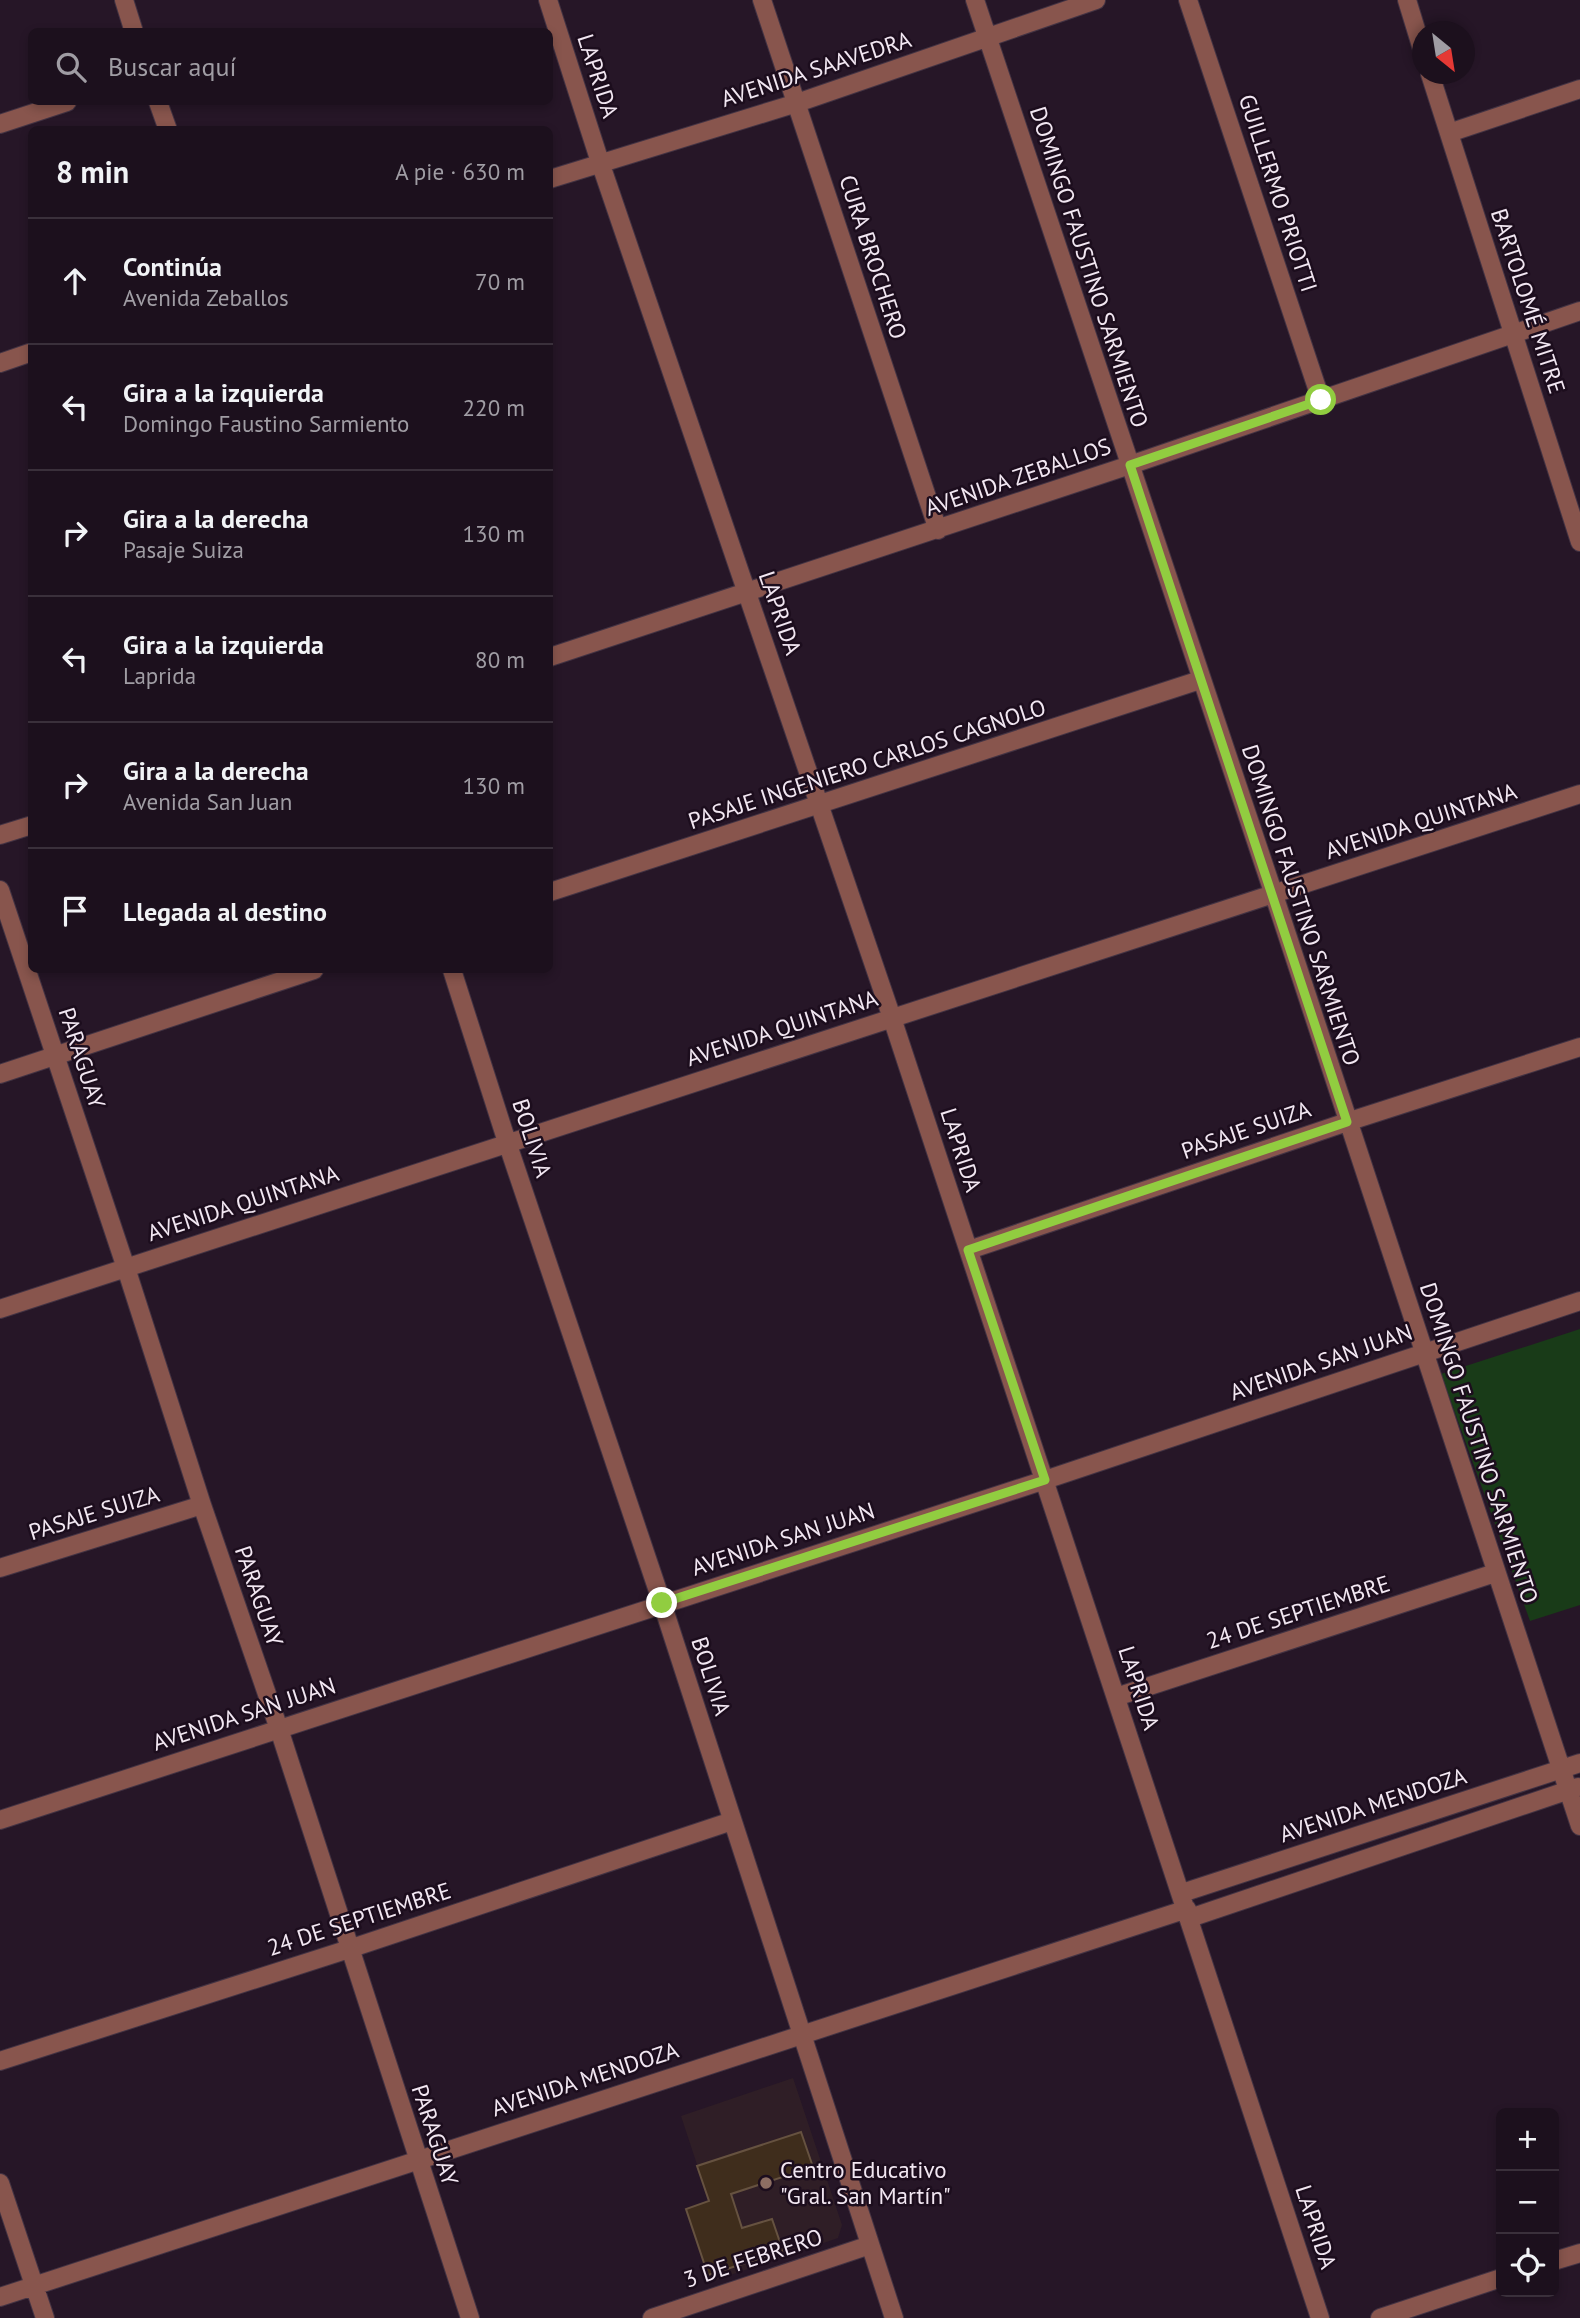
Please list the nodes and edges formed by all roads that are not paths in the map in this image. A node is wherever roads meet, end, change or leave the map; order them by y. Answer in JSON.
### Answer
{"nodes":[{"id":1,"x":124,"y":0,"type":"edge"},
{"id":2,"x":548,"y":0,"type":"edge"},
{"id":3,"x":762,"y":0,"type":"edge"},
{"id":4,"x":975,"y":0,"type":"edge"},
{"id":5,"x":1096,"y":0,"type":"edge"},
{"id":6,"x":1188,"y":0,"type":"edge"},
{"id":7,"x":1407,"y":0,"type":"edge"},
{"id":8,"x":1414,"y":21,"type":"edge"},
{"id":9,"x":133,"y":28,"type":"edge"},
{"id":10,"x":987,"y":38,"type":"junction"},
{"id":11,"x":1433,"y":84,"type":"edge"},
{"id":12,"x":1580,"y":89,"type":"edge"},
{"id":13,"x":797,"y":103,"type":"junction"},
{"id":14,"x":58,"y":105,"type":"edge"},
{"id":15,"x":159,"y":105,"type":"edge"},
{"id":16,"x":0,"y":124,"type":"edge"},
{"id":17,"x":167,"y":126,"type":"edge"},
{"id":18,"x":1449,"y":133,"type":"junction"},
{"id":19,"x":600,"y":162,"type":"junction"},
{"id":20,"x":553,"y":178,"type":"edge"},
{"id":21,"x":1580,"y":311,"type":"edge"},
{"id":22,"x":1512,"y":333,"type":"junction"},
{"id":23,"x":28,"y":353,"type":"edge"},
{"id":24,"x":0,"y":363,"type":"edge"},
{"id":25,"x":1321,"y":400,"type":"junction"},
{"id":26,"x":1130,"y":465,"type":"junction"},
{"id":27,"x":938,"y":530,"type":"junction"},
{"id":28,"x":1580,"y":542,"type":"edge"},
{"id":29,"x":747,"y":593,"type":"junction"},
{"id":30,"x":553,"y":656,"type":"edge"},
{"id":31,"x":1200,"y":680,"type":"junction"},
{"id":32,"x":1580,"y":794,"type":"edge"},
{"id":33,"x":820,"y":806,"type":"junction"},
{"id":34,"x":28,"y":826,"type":"edge"},
{"id":35,"x":0,"y":835,"type":"edge"},
{"id":36,"x":0,"y":890,"type":"edge"},
{"id":37,"x":553,"y":891,"type":"edge"},
{"id":38,"x":1274,"y":895,"type":"junction"},
{"id":39,"x":305,"y":973,"type":"edge"},
{"id":40,"x":453,"y":973,"type":"edge"},
{"id":41,"x":892,"y":1018,"type":"junction"},
{"id":42,"x":1580,"y":1047,"type":"edge"},
{"id":43,"x":55,"y":1056,"type":"junction"},
{"id":44,"x":0,"y":1074,"type":"edge"},
{"id":45,"x":1347,"y":1122,"type":"junction"},
{"id":46,"x":507,"y":1142,"type":"junction"},
{"id":47,"x":968,"y":1250,"type":"junction"},
{"id":48,"x":126,"y":1268,"type":"junction"},
{"id":49,"x":1580,"y":1301,"type":"edge"},
{"id":50,"x":0,"y":1309,"type":"edge"},
{"id":51,"x":1425,"y":1353,"type":"junction"},
{"id":52,"x":1045,"y":1480,"type":"junction"},
{"id":53,"x":202,"y":1505,"type":"junction"},
{"id":54,"x":0,"y":1568,"type":"edge"},
{"id":55,"x":1495,"y":1573,"type":"junction"},
{"id":56,"x":662,"y":1603,"type":"junction"},
{"id":57,"x":1116,"y":1697,"type":"junction"},
{"id":58,"x":279,"y":1729,"type":"junction"},
{"id":59,"x":1580,"y":1763,"type":"edge"},
{"id":60,"x":1561,"y":1769,"type":"junction"},
{"id":61,"x":1574,"y":1789,"type":"edge"},
{"id":62,"x":0,"y":1820,"type":"edge"},
{"id":63,"x":732,"y":1821,"type":"junction"},
{"id":64,"x":1580,"y":1826,"type":"edge"},
{"id":65,"x":1186,"y":1907,"type":"junction"},
{"id":66,"x":349,"y":1949,"type":"junction"},
{"id":67,"x":801,"y":2033,"type":"junction"},
{"id":68,"x":0,"y":2061,"type":"edge"},
{"id":69,"x":417,"y":2160,"type":"junction"},
{"id":70,"x":0,"y":2183,"type":"edge"},
{"id":71,"x":870,"y":2245,"type":"junction"},
{"id":72,"x":1580,"y":2253,"type":"edge"},
{"id":73,"x":1559,"y":2259,"type":"edge"},
{"id":74,"x":1496,"y":2280,"type":"edge"},
{"id":75,"x":34,"y":2286,"type":"junction"},
{"id":76,"x":0,"y":2297,"type":"edge"},
{"id":77,"x":45,"y":2318,"type":"edge"},
{"id":78,"x":470,"y":2318,"type":"edge"},
{"id":79,"x":652,"y":2318,"type":"edge"},
{"id":80,"x":894,"y":2318,"type":"edge"},
{"id":81,"x":1320,"y":2318,"type":"edge"},
{"id":82,"x":1380,"y":2318,"type":"edge"}],
"edges":[{"from":1,"to":9,"type":"street"},
{"from":2,"to":19,"type":"street","name":"LAPRIDA"},
{"from":3,"to":13,"type":"street","name":"CURA BROCHERO"},
{"from":4,"to":10,"type":"street","name":"DOMINGO FAUSTINO SARMIENTO"},
{"from":5,"to":10,"type":"street","name":"AVENIDA SAAVEDRA"},
{"from":6,"to":25,"type":"street","name":"GUILLERMO PRIOTTI"},
{"from":7,"to":8,"type":"street"},
{"from":10,"to":13,"type":"street","name":"AVENIDA SAAVEDRA"},
{"from":10,"to":26,"type":"street","name":"DOMINGO FAUSTINO SARMIENTO"},
{"from":11,"to":18,"type":"street","name":"BARTOLOMÉ MITRE"},
{"from":12,"to":18,"type":"street"},
{"from":13,"to":19,"type":"street","name":"AVENIDA SAAVEDRA"},
{"from":13,"to":27,"type":"street","name":"CURA BROCHERO"},
{"from":14,"to":16,"type":"street"},
{"from":15,"to":17,"type":"street"},
{"from":18,"to":22,"type":"street","name":"BARTOLOMÉ MITRE"},
{"from":19,"to":20,"type":"street","name":"AVENIDA SAAVEDRA"},
{"from":19,"to":29,"type":"street","name":"LAPRIDA"},
{"from":21,"to":22,"type":"street","name":"AVENIDA ZEBALLOS"},
{"from":22,"to":25,"type":"street","name":"AVENIDA ZEBALLOS"},
{"from":22,"to":28,"type":"street","name":"BARTOLOMÉ MITRE"},
{"from":23,"to":24,"type":"street"},
{"from":25,"to":26,"type":"street","name":"AVENIDA ZEBALLOS"},
{"from":26,"to":27,"type":"street","name":"AVENIDA ZEBALLOS"},
{"from":26,"to":31,"type":"street","name":"DOMINGO FAUSTINO SARMIENTO"},
{"from":27,"to":29,"type":"street","name":"AVENIDA ZEBALLOS"},
{"from":29,"to":30,"type":"street","name":"AVENIDA ZEBALLOS"},
{"from":29,"to":33,"type":"street","name":"LAPRIDA"},
{"from":31,"to":33,"type":"street","name":"PASAJE INGENIERO CARLOS CAGNOLO"},
{"from":31,"to":38,"type":"street","name":"DOMINGO FAUSTINO SARMIENTO"},
{"from":32,"to":38,"type":"street","name":"AVENIDA QUINTANA"},
{"from":33,"to":37,"type":"street","name":"PASAJE INGENIERO CARLOS CAGNOLO"},
{"from":33,"to":41,"type":"street","name":"LAPRIDA"},
{"from":34,"to":35,"type":"street"},
{"from":36,"to":43,"type":"street","name":"PARAGUAY"},
{"from":38,"to":41,"type":"street","name":"AVENIDA QUINTANA"},
{"from":38,"to":45,"type":"street","name":"DOMINGO FAUSTINO SARMIENTO"},
{"from":39,"to":43,"type":"street"},
{"from":40,"to":46,"type":"street","name":"BOLIVIA"},
{"from":41,"to":46,"type":"street","name":"AVENIDA QUINTANA"},
{"from":41,"to":47,"type":"street","name":"LAPRIDA"},
{"from":42,"to":45,"type":"street","name":"PASAJE SUIZA"},
{"from":43,"to":44,"type":"street"},
{"from":43,"to":48,"type":"street","name":"PARAGUAY"},
{"from":45,"to":47,"type":"street","name":"PASAJE SUIZA"},
{"from":45,"to":51,"type":"street","name":"DOMINGO FAUSTINO SARMIENTO"},
{"from":46,"to":48,"type":"street","name":"AVENIDA QUINTANA"},
{"from":46,"to":56,"type":"street","name":"BOLIVIA"},
{"from":47,"to":52,"type":"street","name":"LAPRIDA"},
{"from":48,"to":50,"type":"street","name":"AVENIDA QUINTANA"},
{"from":48,"to":53,"type":"street","name":"PARAGUAY"},
{"from":49,"to":51,"type":"street","name":"AVENIDA SAN JUAN"},
{"from":51,"to":52,"type":"street","name":"AVENIDA SAN JUAN"},
{"from":51,"to":55,"type":"street","name":"DOMINGO FAUSTINO SARMIENTO"},
{"from":52,"to":56,"type":"street","name":"AVENIDA SAN JUAN"},
{"from":52,"to":57,"type":"street","name":"LAPRIDA"},
{"from":53,"to":54,"type":"street","name":"PASAJE SUIZA"},
{"from":53,"to":58,"type":"street","name":"PARAGUAY"},
{"from":55,"to":57,"type":"street","name":"24 DE SEPTIEMBRE"},
{"from":55,"to":60,"type":"street","name":"DOMINGO FAUSTINO SARMIENTO"},
{"from":56,"to":58,"type":"street","name":"AVENIDA SAN JUAN"},
{"from":56,"to":63,"type":"street","name":"BOLIVIA"},
{"from":57,"to":65,"type":"street","name":"LAPRIDA"},
{"from":58,"to":62,"type":"street","name":"AVENIDA SAN JUAN"},
{"from":58,"to":66,"type":"street","name":"PARAGUAY"},
{"from":59,"to":60,"type":"street","name":"AVENIDA MENDOZA"},
{"from":60,"to":61,"type":"street","name":"DOMINGO FAUSTINO SARMIENTO"},
{"from":60,"to":65,"type":"street","name":"AVENIDA MENDOZA"},
{"from":61,"to":64,"type":"street","name":"DOMINGO FAUSTINO SARMIENTO"},
{"from":61,"to":65,"type":"street","name":"AVENIDA MENDOZA"},
{"from":63,"to":66,"type":"street","name":"24 DE SEPTIEMBRE"},
{"from":63,"to":67,"type":"street","name":"BOLIVIA"},
{"from":65,"to":67,"type":"street","name":"AVENIDA MENDOZA"},
{"from":65,"to":81,"type":"street","name":"LAPRIDA"},
{"from":66,"to":68,"type":"street","name":"24 DE SEPTIEMBRE"},
{"from":66,"to":69,"type":"street","name":"PARAGUAY"},
{"from":67,"to":69,"type":"street","name":"AVENIDA MENDOZA"},
{"from":67,"to":71,"type":"street","name":"BOLIVIA"},
{"from":69,"to":75,"type":"street","name":"AVENIDA MENDOZA"},
{"from":69,"to":78,"type":"street","name":"PARAGUAY"},
{"from":70,"to":75,"type":"street"},
{"from":71,"to":79,"type":"street","name":"3 DE FEBRERO"},
{"from":71,"to":80,"type":"street","name":"BOLIVIA"},
{"from":72,"to":73,"type":"street"},
{"from":74,"to":82,"type":"street"},
{"from":75,"to":76,"type":"street","name":"AVENIDA MENDOZA"},
{"from":75,"to":77,"type":"street"}]}
